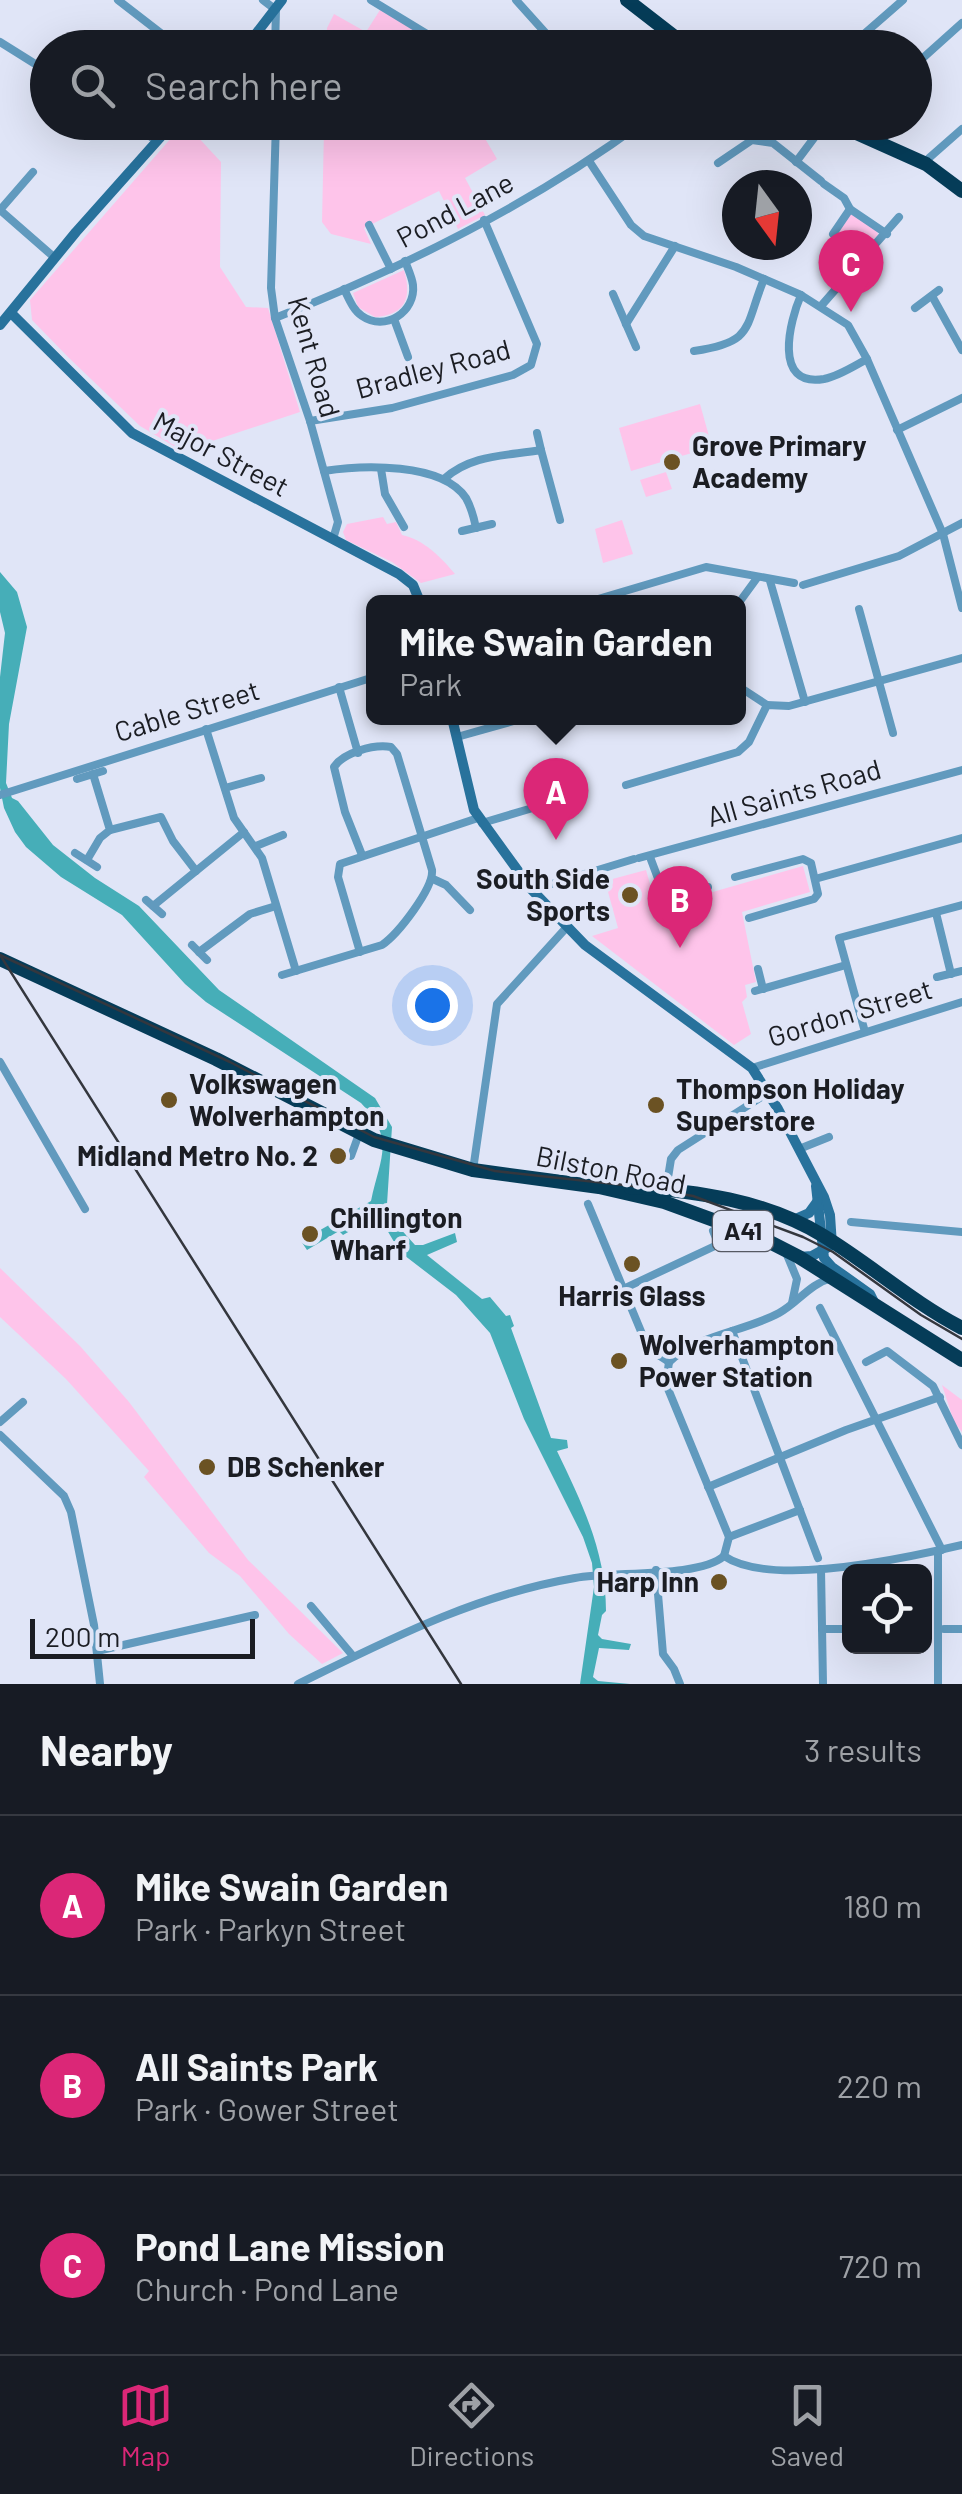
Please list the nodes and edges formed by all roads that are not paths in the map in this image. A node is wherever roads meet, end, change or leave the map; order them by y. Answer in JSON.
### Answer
{"nodes":[{"id":1,"x":118,"y":0,"type":"edge"},
{"id":2,"x":263,"y":0,"type":"edge"},
{"id":3,"x":371,"y":0,"type":"edge"},
{"id":4,"x":395,"y":0,"type":"edge"},
{"id":5,"x":516,"y":0,"type":"edge"},
{"id":6,"x":627,"y":0,"type":"edge"},
{"id":7,"x":903,"y":0,"type":"edge"},
{"id":8,"x":279,"y":5,"type":"edge"},
{"id":9,"x":389,"y":10,"type":"junction"},
{"id":10,"x":962,"y":23,"type":"edge"},
{"id":11,"x":157,"y":30,"type":"edge"},
{"id":12,"x":259,"y":30,"type":"edge"},
{"id":13,"x":277,"y":30,"type":"edge"},
{"id":14,"x":421,"y":30,"type":"edge"},
{"id":15,"x":543,"y":30,"type":"edge"},
{"id":16,"x":666,"y":30,"type":"edge"},
{"id":17,"x":869,"y":30,"type":"edge"},
{"id":18,"x":0,"y":42,"type":"edge"},
{"id":19,"x":932,"y":50,"type":"edge"},
{"id":20,"x":30,"y":61,"type":"edge"},
{"id":21,"x":962,"y":129,"type":"edge"},
{"id":22,"x":275,"y":140,"type":"edge"},
{"id":23,"x":619,"y":140,"type":"edge"},
{"id":24,"x":814,"y":140,"type":"edge"},
{"id":25,"x":871,"y":140,"type":"edge"},
{"id":26,"x":157,"y":141,"type":"edge"},
{"id":27,"x":929,"y":158,"type":"dead end"},
{"id":28,"x":589,"y":161,"type":"junction"},
{"id":29,"x":718,"y":162,"type":"dead end"},
{"id":30,"x":796,"y":162,"type":"junction"},
{"id":31,"x":33,"y":172,"type":"dead end"},
{"id":32,"x":962,"y":191,"type":"edge"},
{"id":33,"x":850,"y":209,"type":"junction"},
{"id":34,"x":0,"y":210,"type":"edge"},
{"id":35,"x":899,"y":217,"type":"dead end"},
{"id":36,"x":627,"y":219,"type":"junction"},
{"id":37,"x":484,"y":220,"type":"junction"},
{"id":38,"x":617,"y":223,"type":"dead end"},
{"id":39,"x":369,"y":225,"type":"dead end"},
{"id":40,"x":887,"y":234,"type":"junction"},
{"id":41,"x":675,"y":246,"type":"junction"},
{"id":42,"x":55,"y":258,"type":"junction"},
{"id":43,"x":863,"y":261,"type":"junction"},
{"id":44,"x":405,"y":262,"type":"junction"},
{"id":45,"x":391,"y":269,"type":"junction"},
{"id":46,"x":764,"y":279,"type":"junction"},
{"id":47,"x":344,"y":289,"type":"junction"},
{"id":48,"x":613,"y":294,"type":"dead end"},
{"id":49,"x":801,"y":295,"type":"junction"},
{"id":50,"x":821,"y":306,"type":"junction"},
{"id":51,"x":915,"y":308,"type":"dead end"},
{"id":52,"x":11,"y":313,"type":"junction"},
{"id":53,"x":275,"y":318,"type":"junction"},
{"id":54,"x":394,"y":319,"type":"junction"},
{"id":55,"x":626,"y":324,"type":"junction"},
{"id":56,"x":0,"y":325,"type":"edge"},
{"id":57,"x":636,"y":346,"type":"dead end"},
{"id":58,"x":962,"y":350,"type":"edge"},
{"id":59,"x":694,"y":351,"type":"dead end"},
{"id":60,"x":408,"y":357,"type":"dead end"},
{"id":61,"x":867,"y":359,"type":"junction"},
{"id":62,"x":962,"y":398,"type":"edge"},
{"id":63,"x":310,"y":420,"type":"junction"},
{"id":64,"x":897,"y":430,"type":"junction"},
{"id":65,"x":537,"y":433,"type":"dead end"},
{"id":66,"x":541,"y":450,"type":"junction"},
{"id":67,"x":324,"y":470,"type":"junction"},
{"id":68,"x":381,"y":470,"type":"junction"},
{"id":69,"x":444,"y":479,"type":"junction"},
{"id":70,"x":556,"y":504,"type":"junction"},
{"id":71,"x":545,"y":507,"type":"dead end"},
{"id":72,"x":398,"y":515,"type":"junction"},
{"id":73,"x":386,"y":520,"type":"dead end"},
{"id":74,"x":560,"y":520,"type":"dead end"},
{"id":75,"x":962,"y":522,"type":"edge"},
{"id":76,"x":492,"y":524,"type":"dead end"},
{"id":77,"x":404,"y":527,"type":"dead end"},
{"id":78,"x":476,"y":528,"type":"junction"},
{"id":79,"x":462,"y":531,"type":"dead end"},
{"id":80,"x":942,"y":534,"type":"junction"},
{"id":81,"x":333,"y":539,"type":"junction"},
{"id":82,"x":757,"y":578,"type":"junction"},
{"id":83,"x":770,"y":581,"type":"junction"},
{"id":84,"x":416,"y":595,"type":"edge"},
{"id":85,"x":612,"y":595,"type":"edge"},
{"id":86,"x":745,"y":595,"type":"edge"},
{"id":87,"x":962,"y":608,"type":"edge"},
{"id":88,"x":859,"y":609,"type":"dead end"},
{"id":89,"x":962,"y":658,"type":"edge"},
{"id":90,"x":366,"y":679,"type":"edge"},
{"id":91,"x":879,"y":682,"type":"junction"},
{"id":92,"x":338,"y":687,"type":"junction"},
{"id":93,"x":746,"y":692,"type":"edge"},
{"id":94,"x":805,"y":702,"type":"junction"},
{"id":95,"x":767,"y":706,"type":"junction"},
{"id":96,"x":453,"y":725,"type":"edge"},
{"id":97,"x":499,"y":725,"type":"edge"},
{"id":98,"x":206,"y":729,"type":"junction"},
{"id":99,"x":893,"y":733,"type":"dead end"},
{"id":100,"x":456,"y":737,"type":"junction"},
{"id":101,"x":358,"y":752,"type":"junction"},
{"id":102,"x":962,"y":770,"type":"edge"},
{"id":103,"x":103,"y":771,"type":"dead end"},
{"id":104,"x":93,"y":774,"type":"junction"},
{"id":105,"x":261,"y":778,"type":"dead end"},
{"id":106,"x":77,"y":779,"type":"dead end"},
{"id":107,"x":626,"y":785,"type":"dead end"},
{"id":108,"x":225,"y":788,"type":"junction"},
{"id":109,"x":0,"y":795,"type":"edge"},
{"id":110,"x":536,"y":807,"type":"dead end"},
{"id":111,"x":480,"y":820,"type":"junction"},
{"id":112,"x":110,"y":830,"type":"junction"},
{"id":113,"x":244,"y":832,"type":"junction"},
{"id":114,"x":282,"y":835,"type":"dead end"},
{"id":115,"x":422,"y":836,"type":"junction"},
{"id":116,"x":962,"y":838,"type":"edge"},
{"id":117,"x":256,"y":846,"type":"junction"},
{"id":118,"x":75,"y":853,"type":"dead end"},
{"id":119,"x":362,"y":855,"type":"junction"},
{"id":120,"x":650,"y":857,"type":"junction"},
{"id":121,"x":86,"y":860,"type":"junction"},
{"id":122,"x":97,"y":867,"type":"dead end"},
{"id":123,"x":196,"y":871,"type":"junction"},
{"id":124,"x":735,"y":877,"type":"dead end"},
{"id":125,"x":815,"y":879,"type":"junction"},
{"id":126,"x":433,"y":880,"type":"junction"},
{"id":127,"x":708,"y":887,"type":"dead end"},
{"id":128,"x":532,"y":890,"type":"junction"},
{"id":129,"x":962,"y":905,"type":"edge"},
{"id":130,"x":276,"y":906,"type":"junction"},
{"id":131,"x":470,"y":910,"type":"dead end"},
{"id":132,"x":936,"y":913,"type":"junction"},
{"id":133,"x":162,"y":914,"type":"dead end"},
{"id":134,"x":749,"y":918,"type":"dead end"},
{"id":135,"x":566,"y":928,"type":"junction"},
{"id":136,"x":360,"y":952,"type":"junction"},
{"id":137,"x":0,"y":959,"type":"edge"},
{"id":138,"x":206,"y":960,"type":"dead end"},
{"id":139,"x":846,"y":966,"type":"junction"},
{"id":140,"x":758,"y":969,"type":"dead end"},
{"id":141,"x":296,"y":971,"type":"junction"},
{"id":142,"x":962,"y":971,"type":"edge"},
{"id":143,"x":951,"y":974,"type":"junction"},
{"id":144,"x":282,"y":975,"type":"dead end"},
{"id":145,"x":937,"y":977,"type":"dead end"},
{"id":146,"x":962,"y":1002,"type":"edge"},
{"id":147,"x":866,"y":1032,"type":"junction"},
{"id":148,"x":0,"y":1062,"type":"edge"},
{"id":149,"x":752,"y":1068,"type":"junction"},
{"id":150,"x":769,"y":1092,"type":"junction"},
{"id":151,"x":359,"y":1134,"type":"junction"},
{"id":152,"x":829,"y":1137,"type":"dead end"},
{"id":153,"x":799,"y":1149,"type":"junction"},
{"id":154,"x":351,"y":1156,"type":"dead end"},
{"id":155,"x":473,"y":1170,"type":"junction"},
{"id":156,"x":816,"y":1186,"type":"junction"},
{"id":157,"x":599,"y":1187,"type":"junction"},
{"id":158,"x":666,"y":1190,"type":"junction"},
{"id":159,"x":817,"y":1202,"type":"junction"},
{"id":160,"x":588,"y":1204,"type":"dead end"},
{"id":161,"x":85,"y":1209,"type":"dead end"},
{"id":162,"x":794,"y":1220,"type":"junction"},
{"id":163,"x":851,"y":1222,"type":"dead end"},
{"id":164,"x":713,"y":1231,"type":"dead end"},
{"id":165,"x":962,"y":1232,"type":"edge"},
{"id":166,"x":732,"y":1238,"type":"dead end"},
{"id":167,"x":826,"y":1243,"type":"junction"},
{"id":168,"x":719,"y":1245,"type":"junction"},
{"id":169,"x":780,"y":1246,"type":"junction"},
{"id":170,"x":799,"y":1257,"type":"junction"},
{"id":171,"x":833,"y":1278,"type":"junction"},
{"id":172,"x":623,"y":1290,"type":"junction"},
{"id":173,"x":792,"y":1303,"type":"junction"},
{"id":174,"x":875,"y":1304,"type":"junction"},
{"id":175,"x":820,"y":1308,"type":"dead end"},
{"id":176,"x":962,"y":1328,"type":"edge"},
{"id":177,"x":732,"y":1331,"type":"junction"},
{"id":178,"x":962,"y":1360,"type":"edge"},
{"id":179,"x":669,"y":1362,"type":"junction"},
{"id":180,"x":866,"y":1362,"type":"dead end"},
{"id":181,"x":940,"y":1397,"type":"junction"},
{"id":182,"x":23,"y":1402,"type":"dead end"},
{"id":183,"x":876,"y":1419,"type":"junction"},
{"id":184,"x":0,"y":1422,"type":"edge"},
{"id":185,"x":0,"y":1435,"type":"edge"},
{"id":186,"x":961,"y":1443,"type":"edge"},
{"id":187,"x":780,"y":1456,"type":"junction"},
{"id":188,"x":708,"y":1487,"type":"junction"},
{"id":189,"x":800,"y":1510,"type":"junction"},
{"id":190,"x":729,"y":1537,"type":"junction"},
{"id":191,"x":962,"y":1546,"type":"edge"},
{"id":192,"x":940,"y":1550,"type":"junction"},
{"id":193,"x":724,"y":1556,"type":"junction"},
{"id":194,"x":818,"y":1558,"type":"dead end"},
{"id":195,"x":821,"y":1569,"type":"junction"},
{"id":196,"x":656,"y":1570,"type":"junction"},
{"id":197,"x":311,"y":1606,"type":"dead end"},
{"id":198,"x":255,"y":1615,"type":"dead end"},
{"id":199,"x":822,"y":1629,"type":"junction"},
{"id":200,"x":842,"y":1629,"type":"edge"},
{"id":201,"x":940,"y":1629,"type":"junction"},
{"id":202,"x":962,"y":1629,"type":"edge"},
{"id":203,"x":932,"y":1630,"type":"edge"},
{"id":204,"x":97,"y":1651,"type":"junction"},
{"id":205,"x":353,"y":1656,"type":"junction"},
{"id":206,"x":100,"y":1684,"type":"edge"},
{"id":207,"x":300,"y":1684,"type":"edge"},
{"id":208,"x":680,"y":1684,"type":"edge"},
{"id":209,"x":823,"y":1684,"type":"edge"},
{"id":210,"x":938,"y":1684,"type":"edge"}],
"edges":[{"from":1,"to":11,"type":"street"},
{"from":2,"to":8,"type":"street"},
{"from":3,"to":9,"type":"street"},
{"from":4,"to":9,"type":"street"},
{"from":5,"to":15,"type":"street"},
{"from":6,"to":16,"type":"highway"},
{"from":7,"to":17,"type":"street"},
{"from":8,"to":12,"type":"street"},
{"from":8,"to":13,"type":"street"},
{"from":9,"to":14,"type":"street"},
{"from":10,"to":19,"type":"street"},
{"from":18,"to":20,"type":"street"},
{"from":21,"to":27,"type":"street"},
{"from":22,"to":53,"type":"street","name":"Kent Road"},
{"from":23,"to":28,"type":"street","name":"Pond Lane"},
{"from":24,"to":30,"type":"street"},
{"from":25,"to":32,"type":"highway"},
{"from":26,"to":42,"type":"street"},
{"from":28,"to":36,"type":"street"},
{"from":28,"to":37,"type":"street","name":"Pond Lane"},
{"from":29,"to":30,"type":"street"},
{"from":30,"to":33,"type":"street"},
{"from":31,"to":34,"type":"street"},
{"from":33,"to":40,"type":"street"},
{"from":33,"to":43,"type":"street"},
{"from":34,"to":42,"type":"street"},
{"from":35,"to":40,"type":"street"},
{"from":36,"to":38,"type":"street"},
{"from":36,"to":41,"type":"street"},
{"from":37,"to":44,"type":"street","name":"Pond Lane"},
{"from":37,"to":63,"type":"street","name":"Bradley Road"},
{"from":39,"to":45,"type":"street"},
{"from":40,"to":43,"type":"street"},
{"from":41,"to":46,"type":"street"},
{"from":41,"to":55,"type":"street"},
{"from":42,"to":52,"type":"street"},
{"from":43,"to":50,"type":"street"},
{"from":44,"to":45,"type":"street","name":"Pond Lane"},
{"from":44,"to":54,"type":"street"},
{"from":45,"to":47,"type":"street","name":"Pond Lane"},
{"from":46,"to":49,"type":"street"},
{"from":46,"to":59,"type":"street"},
{"from":47,"to":53,"type":"street","name":"Pond Lane"},
{"from":47,"to":54,"type":"street"},
{"from":48,"to":55,"type":"street"},
{"from":49,"to":50,"type":"street"},
{"from":49,"to":61,"type":"street"},
{"from":50,"to":61,"type":"street"},
{"from":51,"to":58,"type":"street"},
{"from":52,"to":56,"type":"street"},
{"from":52,"to":81,"type":"street","name":"Major Street"},
{"from":53,"to":63,"type":"street","name":"Kent Road"},
{"from":54,"to":60,"type":"street"},
{"from":55,"to":57,"type":"street"},
{"from":61,"to":64,"type":"street"},
{"from":62,"to":64,"type":"street"},
{"from":63,"to":67,"type":"street","name":"Kent Road"},
{"from":64,"to":80,"type":"street"},
{"from":65,"to":66,"type":"street"},
{"from":66,"to":69,"type":"street"},
{"from":66,"to":70,"type":"street"},
{"from":67,"to":68,"type":"street"},
{"from":67,"to":81,"type":"street","name":"Kent Road"},
{"from":68,"to":69,"type":"street"},
{"from":68,"to":72,"type":"street"},
{"from":69,"to":78,"type":"street"},
{"from":70,"to":71,"type":"street"},
{"from":70,"to":74,"type":"street"},
{"from":72,"to":73,"type":"street"},
{"from":72,"to":77,"type":"street"},
{"from":75,"to":80,"type":"street"},
{"from":76,"to":78,"type":"street"},
{"from":78,"to":79,"type":"street"},
{"from":80,"to":83,"type":"street"},
{"from":80,"to":87,"type":"street"},
{"from":81,"to":84,"type":"street","name":"Major Street"},
{"from":82,"to":83,"type":"street"},
{"from":82,"to":85,"type":"street"},
{"from":82,"to":86,"type":"street"},
{"from":83,"to":94,"type":"street"},
{"from":88,"to":91,"type":"street"},
{"from":89,"to":91,"type":"street"},
{"from":90,"to":92,"type":"street","name":"Cable Street"},
{"from":91,"to":94,"type":"street"},
{"from":91,"to":99,"type":"street"},
{"from":92,"to":98,"type":"street","name":"Cable Street"},
{"from":92,"to":101,"type":"street"},
{"from":93,"to":95,"type":"street"},
{"from":94,"to":95,"type":"street"},
{"from":95,"to":107,"type":"street"},
{"from":96,"to":100,"type":"street"},
{"from":97,"to":100,"type":"street"},
{"from":98,"to":108,"type":"street"},
{"from":98,"to":109,"type":"street","name":"Cable Street"},
{"from":100,"to":111,"type":"street"},
{"from":101,"to":115,"type":"street"},
{"from":101,"to":119,"type":"street"},
{"from":102,"to":120,"type":"street","name":"All Saints Road"},
{"from":103,"to":104,"type":"street"},
{"from":104,"to":106,"type":"street"},
{"from":104,"to":112,"type":"street"},
{"from":105,"to":108,"type":"street"},
{"from":108,"to":113,"type":"street"},
{"from":110,"to":111,"type":"street"},
{"from":111,"to":115,"type":"street"},
{"from":111,"to":128,"type":"street"},
{"from":112,"to":121,"type":"street"},
{"from":112,"to":123,"type":"street"},
{"from":113,"to":117,"type":"street"},
{"from":113,"to":123,"type":"street"},
{"from":114,"to":117,"type":"street"},
{"from":115,"to":119,"type":"street"},
{"from":115,"to":126,"type":"street"},
{"from":116,"to":125,"type":"street"},
{"from":117,"to":130,"type":"street"},
{"from":118,"to":121,"type":"street"},
{"from":119,"to":136,"type":"street"},
{"from":120,"to":127,"type":"street"},
{"from":120,"to":128,"type":"street","name":"All Saints Road"},
{"from":121,"to":122,"type":"street"},
{"from":123,"to":133,"type":"street"},
{"from":124,"to":125,"type":"street"},
{"from":125,"to":134,"type":"street"},
{"from":126,"to":131,"type":"street"},
{"from":126,"to":136,"type":"street"},
{"from":128,"to":135,"type":"street"},
{"from":129,"to":132,"type":"street"},
{"from":130,"to":138,"type":"street"},
{"from":130,"to":141,"type":"street"},
{"from":132,"to":139,"type":"street"},
{"from":132,"to":143,"type":"street"},
{"from":135,"to":149,"type":"street"},
{"from":135,"to":155,"type":"street"},
{"from":136,"to":141,"type":"street"},
{"from":137,"to":151,"type":"highway","number":"A41"},
{"from":139,"to":140,"type":"street"},
{"from":139,"to":147,"type":"street"},
{"from":141,"to":144,"type":"street"},
{"from":142,"to":143,"type":"street"},
{"from":143,"to":145,"type":"street"},
{"from":146,"to":147,"type":"street","name":"Gordon Street"},
{"from":147,"to":149,"type":"street","name":"Gordon Street"},
{"from":148,"to":161,"type":"street"},
{"from":149,"to":150,"type":"street"},
{"from":150,"to":153,"type":"street"},
{"from":150,"to":158,"type":"street"},
{"from":151,"to":154,"type":"street"},
{"from":151,"to":155,"type":"highway","name":"Bilston Road","number":"A41"},
{"from":152,"to":153,"type":"street"},
{"from":153,"to":156,"type":"street"},
{"from":155,"to":157,"type":"highway","name":"Bilston Road","number":"A41"},
{"from":156,"to":159,"type":"street"},
{"from":156,"to":167,"type":"street"},
{"from":157,"to":158,"type":"highway","name":"Bilston Road","number":"A41"},
{"from":157,"to":169,"type":"highway","name":"Bilston Road","number":"A41"},
{"from":158,"to":162,"type":"highway","name":"Bilston Road","number":"A41"},
{"from":159,"to":162,"type":"street"},
{"from":159,"to":167,"type":"street"},
{"from":160,"to":172,"type":"street"},
{"from":162,"to":167,"type":"highway","name":"Bilston Road","number":"A41"},
{"from":163,"to":165,"type":"street"},
{"from":164,"to":168,"type":"street"},
{"from":166,"to":168,"type":"street"},
{"from":167,"to":170,"type":"street"},
{"from":167,"to":174,"type":"street"},
{"from":167,"to":176,"type":"highway","name":"Bilston Road","number":"A41"},
{"from":168,"to":172,"type":"street"},
{"from":169,"to":170,"type":"highway","name":"Bilston Road","number":"A41"},
{"from":169,"to":173,"type":"street"},
{"from":170,"to":171,"type":"highway","name":"Bilston Road","number":"A41"},
{"from":171,"to":173,"type":"street"},
{"from":171,"to":174,"type":"highway","name":"Bilston Road","number":"A41"},
{"from":172,"to":179,"type":"street"},
{"from":173,"to":177,"type":"street"},
{"from":174,"to":178,"type":"highway","name":"Bilston Road","number":"A41"},
{"from":175,"to":183,"type":"street"},
{"from":177,"to":179,"type":"street"},
{"from":177,"to":187,"type":"street"},
{"from":179,"to":188,"type":"street"},
{"from":180,"to":181,"type":"street"},
{"from":181,"to":183,"type":"street"},
{"from":181,"to":186,"type":"street"},
{"from":182,"to":184,"type":"street"},
{"from":183,"to":187,"type":"street"},
{"from":183,"to":192,"type":"street"},
{"from":185,"to":204,"type":"street"},
{"from":187,"to":188,"type":"street"},
{"from":187,"to":189,"type":"street"},
{"from":188,"to":190,"type":"street"},
{"from":189,"to":190,"type":"street"},
{"from":189,"to":194,"type":"street"},
{"from":190,"to":193,"type":"street"},
{"from":191,"to":192,"type":"street"},
{"from":192,"to":195,"type":"street"},
{"from":192,"to":201,"type":"street"},
{"from":193,"to":195,"type":"street"},
{"from":193,"to":196,"type":"street"},
{"from":195,"to":199,"type":"street"},
{"from":196,"to":205,"type":"street"},
{"from":196,"to":208,"type":"street"},
{"from":197,"to":205,"type":"street"},
{"from":198,"to":204,"type":"street"},
{"from":199,"to":200,"type":"street"},
{"from":199,"to":209,"type":"street"},
{"from":201,"to":202,"type":"street"},
{"from":201,"to":203,"type":"street"},
{"from":201,"to":210,"type":"street"},
{"from":204,"to":206,"type":"street"},
{"from":205,"to":207,"type":"street"}]}
